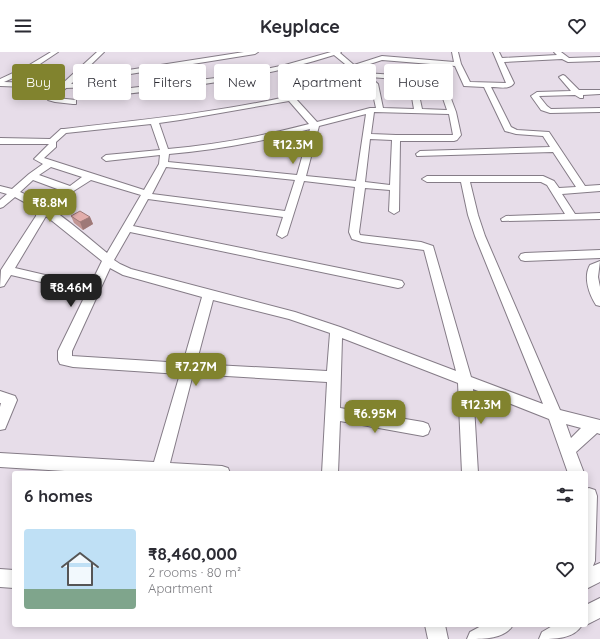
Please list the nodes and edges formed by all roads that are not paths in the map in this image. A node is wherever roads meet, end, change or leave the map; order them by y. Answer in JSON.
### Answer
{"nodes":[{"id":1,"x":55,"y":52,"type":"edge"},
{"id":2,"x":101,"y":52,"type":"edge"},
{"id":3,"x":255,"y":52,"type":"edge"},
{"id":4,"x":336,"y":52,"type":"edge"},
{"id":5,"x":455,"y":52,"type":"edge"},
{"id":6,"x":496,"y":52,"type":"edge"},
{"id":7,"x":556,"y":52,"type":"edge"},
{"id":8,"x":562,"y":58,"type":"junction"},
{"id":9,"x":600,"y":59,"type":"edge"},
{"id":10,"x":499,"y":60,"type":"junction"},
{"id":11,"x":350,"y":64,"type":"edge"},
{"id":12,"x":363,"y":64,"type":"edge"},
{"id":13,"x":458,"y":64,"type":"junction"},
{"id":14,"x":131,"y":72,"type":"edge"},
{"id":15,"x":563,"y":77,"type":"dead end"},
{"id":16,"x":0,"y":82,"type":"edge"},
{"id":17,"x":12,"y":83,"type":"edge"},
{"id":18,"x":65,"y":85,"type":"edge"},
{"id":19,"x":487,"y":85,"type":"junction"},
{"id":20,"x":376,"y":87,"type":"edge"},
{"id":21,"x":131,"y":91,"type":"edge"},
{"id":22,"x":600,"y":92,"type":"edge"},
{"id":23,"x":577,"y":93,"type":"junction"},
{"id":24,"x":55,"y":100,"type":"edge"},
{"id":25,"x":280,"y":100,"type":"edge"},
{"id":26,"x":293,"y":100,"type":"edge"},
{"id":27,"x":416,"y":100,"type":"edge"},
{"id":28,"x":448,"y":100,"type":"edge"},
{"id":29,"x":73,"y":102,"type":"dead end"},
{"id":30,"x":370,"y":110,"type":"junction"},
{"id":31,"x":380,"y":110,"type":"junction"},
{"id":32,"x":597,"y":110,"type":"edge"},
{"id":33,"x":418,"y":111,"type":"junction"},
{"id":34,"x":452,"y":112,"type":"junction"},
{"id":35,"x":154,"y":121,"type":"junction"},
{"id":36,"x":315,"y":124,"type":"junction"},
{"id":37,"x":366,"y":136,"type":"junction"},
{"id":38,"x":396,"y":138,"type":"junction"},
{"id":39,"x":0,"y":141,"type":"edge"},
{"id":40,"x":52,"y":142,"type":"junction"},
{"id":41,"x":556,"y":149,"type":"junction"},
{"id":42,"x":166,"y":152,"type":"junction"},
{"id":43,"x":420,"y":154,"type":"dead end"},
{"id":44,"x":106,"y":158,"type":"dead end"},
{"id":45,"x":50,"y":164,"type":"junction"},
{"id":46,"x":163,"y":164,"type":"junction"},
{"id":47,"x":32,"y":176,"type":"junction"},
{"id":48,"x":88,"y":177,"type":"junction"},
{"id":49,"x":465,"y":178,"type":"junction"},
{"id":50,"x":300,"y":179,"type":"junction"},
{"id":51,"x":427,"y":179,"type":"dead end"},
{"id":52,"x":360,"y":184,"type":"junction"},
{"id":53,"x":395,"y":188,"type":"junction"},
{"id":54,"x":600,"y":188,"type":"edge"},
{"id":55,"x":0,"y":189,"type":"edge"},
{"id":56,"x":582,"y":189,"type":"junction"},
{"id":57,"x":557,"y":191,"type":"junction"},
{"id":58,"x":13,"y":192,"type":"junction"},
{"id":59,"x":147,"y":195,"type":"junction"},
{"id":60,"x":0,"y":205,"type":"edge"},
{"id":61,"x":42,"y":208,"type":"junction"},
{"id":62,"x":394,"y":211,"type":"dead end"},
{"id":63,"x":289,"y":215,"type":"junction"},
{"id":64,"x":572,"y":216,"type":"junction"},
{"id":65,"x":600,"y":216,"type":"edge"},
{"id":66,"x":506,"y":219,"type":"dead end"},
{"id":67,"x":127,"y":228,"type":"junction"},
{"id":68,"x":282,"y":235,"type":"dead end"},
{"id":69,"x":600,"y":254,"type":"edge"},
{"id":70,"x":525,"y":257,"type":"dead end"},
{"id":71,"x":108,"y":261,"type":"junction"},
{"id":72,"x":600,"y":265,"type":"edge"},
{"id":73,"x":6,"y":267,"type":"edge"},
{"id":74,"x":54,"y":281,"type":"dead end"},
{"id":75,"x":0,"y":284,"type":"edge"},
{"id":76,"x":398,"y":284,"type":"dead end"},
{"id":77,"x":208,"y":293,"type":"junction"},
{"id":78,"x":600,"y":302,"type":"edge"},
{"id":79,"x":336,"y":330,"type":"junction"},
{"id":80,"x":188,"y":369,"type":"junction"},
{"id":81,"x":334,"y":377,"type":"junction"},
{"id":82,"x":465,"y":379,"type":"junction"},
{"id":83,"x":0,"y":397,"type":"edge"},
{"id":84,"x":332,"y":412,"type":"junction"},
{"id":85,"x":555,"y":415,"type":"junction"},
{"id":86,"x":0,"y":424,"type":"edge"},
{"id":87,"x":597,"y":426,"type":"edge"},
{"id":88,"x":423,"y":429,"type":"dead end"},
{"id":89,"x":567,"y":450,"type":"junction"},
{"id":90,"x":0,"y":460,"type":"edge"},
{"id":91,"x":160,"y":471,"type":"edge"},
{"id":92,"x":330,"y":471,"type":"edge"},
{"id":93,"x":470,"y":471,"type":"edge"},
{"id":94,"x":575,"y":471,"type":"edge"},
{"id":95,"x":588,"y":493,"type":"edge"},
{"id":96,"x":600,"y":510,"type":"edge"},
{"id":97,"x":600,"y":572,"type":"edge"},
{"id":98,"x":0,"y":578,"type":"edge"},
{"id":99,"x":12,"y":579,"type":"edge"},
{"id":100,"x":588,"y":579,"type":"edge"},
{"id":101,"x":600,"y":607,"type":"edge"},
{"id":102,"x":588,"y":615,"type":"edge"},
{"id":103,"x":435,"y":627,"type":"edge"},
{"id":104,"x":499,"y":627,"type":"edge"},
{"id":105,"x":569,"y":627,"type":"edge"},
{"id":106,"x":438,"y":639,"type":"edge"},
{"id":107,"x":477,"y":639,"type":"edge"},
{"id":108,"x":549,"y":639,"type":"edge"}],
"edges":[{"from":1,"to":16,"type":"street"},
{"from":2,"to":18,"type":"street"},
{"from":3,"to":14,"type":"street"},
{"from":4,"to":11,"type":"street"},
{"from":4,"to":21,"type":"street"},
{"from":5,"to":13,"type":"street"},
{"from":6,"to":10,"type":"street"},
{"from":7,"to":8,"type":"street"},
{"from":8,"to":9,"type":"street"},
{"from":8,"to":10,"type":"street"},
{"from":10,"to":19,"type":"street"},
{"from":12,"to":13,"type":"street"},
{"from":13,"to":19,"type":"street"},
{"from":15,"to":23,"type":"street"},
{"from":16,"to":17,"type":"street"},
{"from":19,"to":41,"type":"street"},
{"from":20,"to":31,"type":"street"},
{"from":22,"to":23,"type":"street"},
{"from":23,"to":32,"type":"street"},
{"from":23,"to":32,"type":"street"},
{"from":24,"to":29,"type":"street"},
{"from":25,"to":35,"type":"street"},
{"from":26,"to":36,"type":"street"},
{"from":27,"to":33,"type":"street"},
{"from":28,"to":34,"type":"street"},
{"from":30,"to":31,"type":"street"},
{"from":30,"to":36,"type":"street"},
{"from":30,"to":37,"type":"street"},
{"from":31,"to":33,"type":"street"},
{"from":33,"to":34,"type":"street"},
{"from":34,"to":38,"type":"street"},
{"from":35,"to":40,"type":"street"},
{"from":35,"to":42,"type":"street"},
{"from":36,"to":42,"type":"street"},
{"from":36,"to":50,"type":"street"},
{"from":37,"to":38,"type":"street"},
{"from":37,"to":52,"type":"street"},
{"from":38,"to":53,"type":"street"},
{"from":39,"to":40,"type":"street"},
{"from":40,"to":45,"type":"street"},
{"from":41,"to":43,"type":"street"},
{"from":41,"to":56,"type":"street"},
{"from":42,"to":44,"type":"street"},
{"from":42,"to":46,"type":"street"},
{"from":45,"to":47,"type":"street"},
{"from":45,"to":48,"type":"street"},
{"from":46,"to":50,"type":"street"},
{"from":46,"to":59,"type":"street"},
{"from":47,"to":48,"type":"street"},
{"from":47,"to":58,"type":"street"},
{"from":48,"to":59,"type":"street"},
{"from":49,"to":51,"type":"street"},
{"from":49,"to":57,"type":"street"},
{"from":49,"to":85,"type":"street"},
{"from":50,"to":52,"type":"street"},
{"from":50,"to":63,"type":"street"},
{"from":52,"to":53,"type":"street"},
{"from":52,"to":82,"type":"street"},
{"from":53,"to":62,"type":"street"},
{"from":54,"to":56,"type":"street"},
{"from":55,"to":58,"type":"street"},
{"from":56,"to":57,"type":"street"},
{"from":57,"to":64,"type":"street"},
{"from":58,"to":60,"type":"street"},
{"from":58,"to":61,"type":"street"},
{"from":59,"to":63,"type":"street"},
{"from":59,"to":67,"type":"street"},
{"from":61,"to":71,"type":"street"},
{"from":61,"to":73,"type":"street"},
{"from":63,"to":68,"type":"street"},
{"from":64,"to":65,"type":"street"},
{"from":64,"to":66,"type":"street"},
{"from":67,"to":71,"type":"street"},
{"from":67,"to":76,"type":"street"},
{"from":69,"to":70,"type":"street"},
{"from":71,"to":77,"type":"street"},
{"from":71,"to":80,"type":"street"},
{"from":72,"to":78,"type":"street"},
{"from":73,"to":74,"type":"street"},
{"from":73,"to":75,"type":"street"},
{"from":77,"to":79,"type":"street"},
{"from":77,"to":80,"type":"street"},
{"from":79,"to":81,"type":"street"},
{"from":79,"to":82,"type":"street"},
{"from":80,"to":81,"type":"street"},
{"from":80,"to":91,"type":"street"},
{"from":81,"to":84,"type":"street"},
{"from":82,"to":85,"type":"street"},
{"from":82,"to":93,"type":"street"},
{"from":83,"to":86,"type":"street"},
{"from":84,"to":88,"type":"street"},
{"from":84,"to":92,"type":"street"},
{"from":85,"to":87,"type":"street"},
{"from":85,"to":89,"type":"street"},
{"from":87,"to":89,"type":"street"},
{"from":89,"to":94,"type":"street"},
{"from":90,"to":91,"type":"street"},
{"from":95,"to":96,"type":"street"},
{"from":97,"to":100,"type":"street"},
{"from":98,"to":99,"type":"street"},
{"from":101,"to":102,"type":"street"},
{"from":103,"to":106,"type":"street"},
{"from":104,"to":107,"type":"street"},
{"from":105,"to":108,"type":"street"}]}
